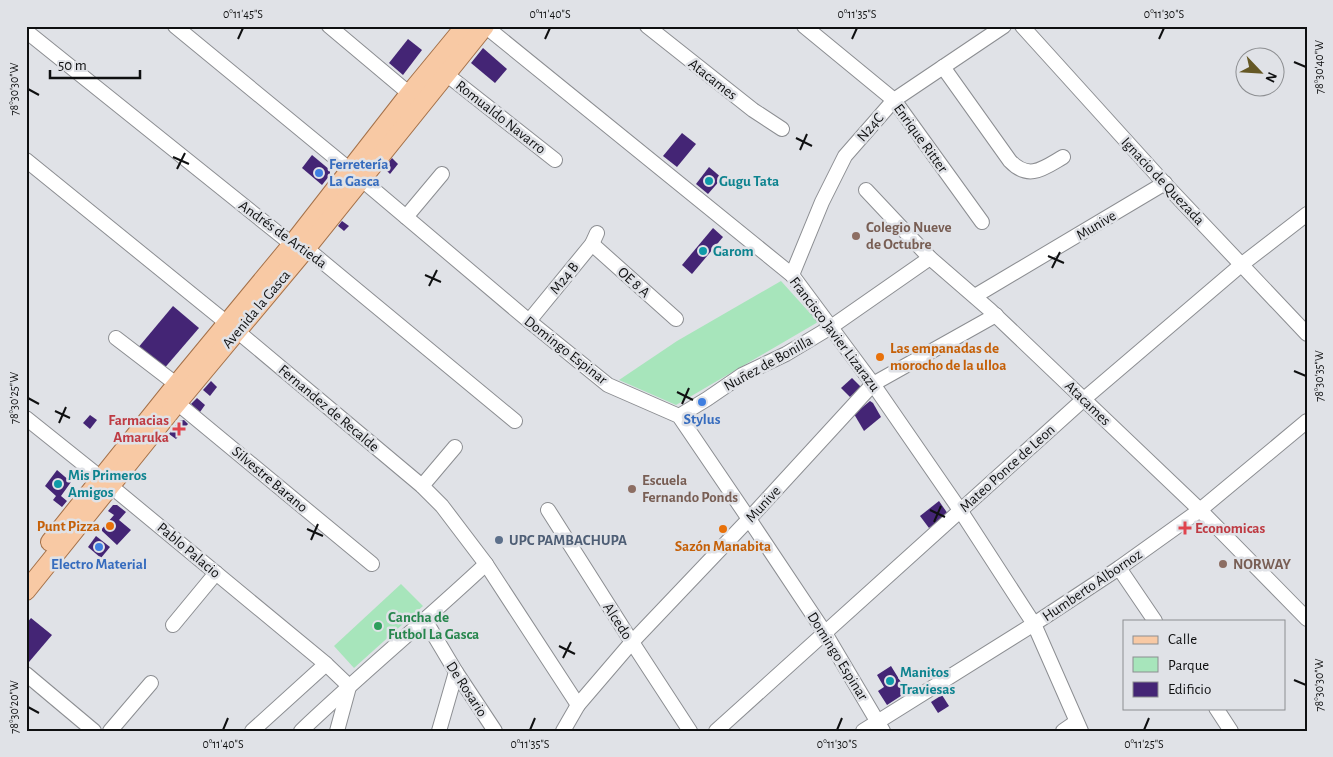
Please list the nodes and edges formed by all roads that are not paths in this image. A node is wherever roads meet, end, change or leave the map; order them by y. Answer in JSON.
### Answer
{"nodes":[{"id":1,"x":175,"y":26,"type":"edge"},
{"id":2,"x":329,"y":26,"type":"edge"},
{"id":3,"x":465,"y":26,"type":"edge"},
{"id":4,"x":485,"y":26,"type":"edge"},
{"id":5,"x":647,"y":26,"type":"edge"},
{"id":6,"x":804,"y":26,"type":"edge"},
{"id":7,"x":1004,"y":26,"type":"edge"},
{"id":8,"x":1022,"y":26,"type":"edge"},
{"id":9,"x":26,"y":31,"type":"edge"},
{"id":10,"x":943,"y":67,"type":"junction"},
{"id":11,"x":446,"y":74,"type":"junction"},
{"id":12,"x":415,"y":99,"type":"junction"},
{"id":13,"x":894,"y":100,"type":"junction"},
{"id":14,"x":782,"y":129,"type":"dead end"},
{"id":15,"x":1063,"y":158,"type":"dead end"},
{"id":16,"x":26,"y":160,"type":"edge"},
{"id":17,"x":555,"y":160,"type":"dead end"},
{"id":18,"x":442,"y":174,"type":"dead end"},
{"id":19,"x":355,"y":175,"type":"junction"},
{"id":20,"x":1165,"y":184,"type":"junction"},
{"id":21,"x":866,"y":190,"type":"dead end"},
{"id":22,"x":1307,"y":214,"type":"edge"},
{"id":23,"x":406,"y":217,"type":"junction"},
{"id":24,"x":982,"y":222,"type":"dead end"},
{"id":25,"x":594,"y":238,"type":"joint"},
{"id":26,"x":299,"y":246,"type":"junction"},
{"id":27,"x":930,"y":258,"type":"junction"},
{"id":28,"x":1241,"y":265,"type":"junction"},
{"id":29,"x":792,"y":275,"type":"junction"},
{"id":30,"x":975,"y":296,"type":"junction"},
{"id":31,"x":996,"y":315,"type":"junction"},
{"id":32,"x":676,"y":319,"type":"dead end"},
{"id":33,"x":529,"y":321,"type":"junction"},
{"id":34,"x":232,"y":327,"type":"junction"},
{"id":35,"x":831,"y":327,"type":"junction"},
{"id":36,"x":1307,"y":334,"type":"edge"},
{"id":37,"x":116,"y":338,"type":"dead end"},
{"id":38,"x":873,"y":384,"type":"junction"},
{"id":39,"x":174,"y":394,"type":"junction"},
{"id":40,"x":1084,"y":399,"type":"junction"},
{"id":41,"x":679,"y":416,"type":"junction"},
{"id":42,"x":26,"y":418,"type":"edge"},
{"id":43,"x":515,"y":421,"type":"dead end"},
{"id":44,"x":1307,"y":421,"type":"edge"},
{"id":45,"x":455,"y":447,"type":"dead end"},
{"id":46,"x":106,"y":482,"type":"junction"},
{"id":47,"x":422,"y":486,"type":"junction"},
{"id":48,"x":548,"y":510,"type":"dead end"},
{"id":49,"x":960,"y":510,"type":"junction"},
{"id":50,"x":1200,"y":510,"type":"junction"},
{"id":51,"x":749,"y":519,"type":"junction"},
{"id":52,"x":372,"y":564,"type":"dead end"},
{"id":53,"x":486,"y":564,"type":"junction"},
{"id":54,"x":37,"y":565,"type":"edge"},
{"id":55,"x":1118,"y":568,"type":"junction"},
{"id":56,"x":216,"y":573,"type":"junction"},
{"id":57,"x":26,"y":591,"type":"edge"},
{"id":58,"x":1307,"y":619,"type":"edge"},
{"id":59,"x":424,"y":620,"type":"junction"},
{"id":60,"x":1154,"y":620,"type":"edge"},
{"id":61,"x":174,"y":624,"type":"dead end"},
{"id":62,"x":1034,"y":624,"type":"junction"},
{"id":63,"x":825,"y":633,"type":"junction"},
{"id":64,"x":632,"y":642,"type":"junction"},
{"id":65,"x":326,"y":664,"type":"junction"},
{"id":66,"x":456,"y":672,"type":"junction"},
{"id":67,"x":26,"y":674,"type":"edge"},
{"id":68,"x":151,"y":683,"type":"dead end"},
{"id":69,"x":349,"y":686,"type":"junction"},
{"id":70,"x":578,"y":705,"type":"junction"},
{"id":71,"x":1217,"y":710,"type":"edge"},
{"id":72,"x":880,"y":726,"type":"edge"},
{"id":73,"x":1078,"y":726,"type":"edge"},
{"id":74,"x":94,"y":731,"type":"edge"},
{"id":75,"x":110,"y":731,"type":"edge"},
{"id":76,"x":252,"y":731,"type":"edge"},
{"id":77,"x":301,"y":731,"type":"edge"},
{"id":78,"x":337,"y":731,"type":"edge"},
{"id":79,"x":439,"y":731,"type":"edge"},
{"id":80,"x":496,"y":731,"type":"edge"},
{"id":81,"x":563,"y":731,"type":"edge"},
{"id":82,"x":690,"y":731,"type":"edge"},
{"id":83,"x":716,"y":731,"type":"edge"},
{"id":84,"x":863,"y":731,"type":"edge"},
{"id":85,"x":1063,"y":731,"type":"edge"},
{"id":86,"x":1231,"y":731,"type":"edge"}],
"edges":[{"from":1,"to":19,"type":"street","name":"Domingo Espinar"},
{"from":2,"to":12,"type":"street"},
{"from":3,"to":12,"type":"main road","name":"Avenida la Gasca"},
{"from":4,"to":11,"type":"main road","name":"Avenida la Gasca"},
{"from":4,"to":29,"type":"street","name":"Francisco Javier Lizarazu"},
{"from":5,"to":14,"type":"street","name":"Atacames"},
{"from":6,"to":13,"type":"street","name":"Enrique Ritter"},
{"from":7,"to":10,"type":"street","name":"N24C"},
{"from":8,"to":20,"type":"street","name":"Ignacio de Quezada"},
{"from":9,"to":26,"type":"street","name":"Andrés de Artieda"},
{"from":10,"to":13,"type":"street","name":"N24C"},
{"from":10,"to":15,"type":"street"},
{"from":11,"to":12,"type":"main road","name":"Avenida la Gasca"},
{"from":11,"to":17,"type":"street","name":"Romualdo Navarro"},
{"from":12,"to":19,"type":"main road","name":"Avenida la Gasca"},
{"from":13,"to":24,"type":"street","name":"Enrique Ritter"},
{"from":13,"to":29,"type":"street","name":"N24C"},
{"from":16,"to":34,"type":"street","name":"Fernandez de Recalde"},
{"from":18,"to":23,"type":"street"},
{"from":19,"to":23,"type":"street","name":"Domingo Espinar"},
{"from":19,"to":26,"type":"main road","name":"Avenida la Gasca"},
{"from":20,"to":28,"type":"street","name":"Ignacio de Quezada"},
{"from":20,"to":30,"type":"street","name":"Munive"},
{"from":21,"to":27,"type":"street","name":"Atacames"},
{"from":22,"to":28,"type":"street","name":"Mateo Ponce de Leon"},
{"from":23,"to":33,"type":"street","name":"Domingo Espinar"},
{"from":25,"to":32,"type":"street","name":"OE 8 A"},
{"from":25,"to":33,"type":"street","name":"M24 B"},
{"from":26,"to":34,"type":"main road","name":"Avenida la Gasca"},
{"from":26,"to":43,"type":"street","name":"Andrés de Artieda"},
{"from":27,"to":30,"type":"street","name":"Atacames"},
{"from":27,"to":35,"type":"street","name":"Nuñez de Bonilla"},
{"from":28,"to":36,"type":"street","name":"Ignacio de Quezada"},
{"from":28,"to":40,"type":"street","name":"Mateo Ponce de Leon"},
{"from":29,"to":35,"type":"street","name":"Francisco Javier Lizarazu"},
{"from":30,"to":31,"type":"street","name":"Atacames"},
{"from":31,"to":38,"type":"street","name":"Munive"},
{"from":31,"to":40,"type":"street","name":"Atacames"},
{"from":33,"to":41,"type":"street","name":"Domingo Espinar"},
{"from":34,"to":39,"type":"main road","name":"Avenida la Gasca"},
{"from":34,"to":47,"type":"street","name":"Fernandez de Recalde"},
{"from":35,"to":38,"type":"street","name":"Francisco Javier Lizarazu"},
{"from":35,"to":41,"type":"street","name":"Nuñez de Bonilla"},
{"from":37,"to":39,"type":"street","name":"Silvestre Barano"},
{"from":38,"to":49,"type":"street","name":"Francisco Javier Lizarazu"},
{"from":38,"to":51,"type":"street","name":"Munive"},
{"from":39,"to":46,"type":"main road","name":"Avenida la Gasca"},
{"from":39,"to":52,"type":"street","name":"Silvestre Barano"},
{"from":40,"to":49,"type":"street","name":"Mateo Ponce de Leon"},
{"from":40,"to":50,"type":"street","name":"Atacames"},
{"from":41,"to":51,"type":"street","name":"Domingo Espinar"},
{"from":42,"to":46,"type":"street","name":"Pablo Palacio"},
{"from":44,"to":50,"type":"street","name":"Humberto Albornoz"},
{"from":45,"to":47,"type":"street"},
{"from":46,"to":54,"type":"main road","name":"Avenida la Gasca"},
{"from":46,"to":56,"type":"street","name":"Pablo Palacio"},
{"from":47,"to":53,"type":"street","name":"Fernandez de Recalde"},
{"from":48,"to":64,"type":"street","name":"Alcedo"},
{"from":49,"to":62,"type":"street","name":"Francisco Javier Lizarazu"},
{"from":49,"to":63,"type":"street","name":"Mateo Ponce de Leon"},
{"from":50,"to":55,"type":"street","name":"Humberto Albornoz"},
{"from":50,"to":58,"type":"street","name":"Atacames"},
{"from":51,"to":63,"type":"street","name":"Domingo Espinar"},
{"from":51,"to":64,"type":"street","name":"Munive"},
{"from":53,"to":59,"type":"street"},
{"from":53,"to":70,"type":"street","name":"Fernandez de Recalde"},
{"from":54,"to":57,"type":"main road","name":"Avenida la Gasca"},
{"from":55,"to":60,"type":"street"},
{"from":55,"to":62,"type":"street","name":"Humberto Albornoz"},
{"from":56,"to":61,"type":"street"},
{"from":56,"to":65,"type":"street","name":"Pablo Palacio"},
{"from":59,"to":66,"type":"street","name":"De Rosario"},
{"from":59,"to":69,"type":"street"},
{"from":62,"to":72,"type":"street","name":"Humberto Albornoz"},
{"from":62,"to":73,"type":"street","name":"Francisco Javier Lizarazu"},
{"from":63,"to":72,"type":"street","name":"Domingo Espinar"},
{"from":63,"to":83,"type":"street","name":"Mateo Ponce de Leon"},
{"from":64,"to":70,"type":"street","name":"Munive"},
{"from":64,"to":82,"type":"street","name":"Alcedo"},
{"from":65,"to":69,"type":"street","name":"Pablo Palacio"},
{"from":65,"to":76,"type":"street"},
{"from":66,"to":79,"type":"street"},
{"from":66,"to":80,"type":"street","name":"De Rosario"},
{"from":67,"to":74,"type":"street"},
{"from":68,"to":75,"type":"street"},
{"from":69,"to":77,"type":"street"},
{"from":69,"to":78,"type":"street"},
{"from":70,"to":81,"type":"street","name":"Munive"},
{"from":71,"to":86,"type":"street"},
{"from":72,"to":84,"type":"street","name":"Humberto Albornoz"},
{"from":73,"to":85,"type":"street"}]}
